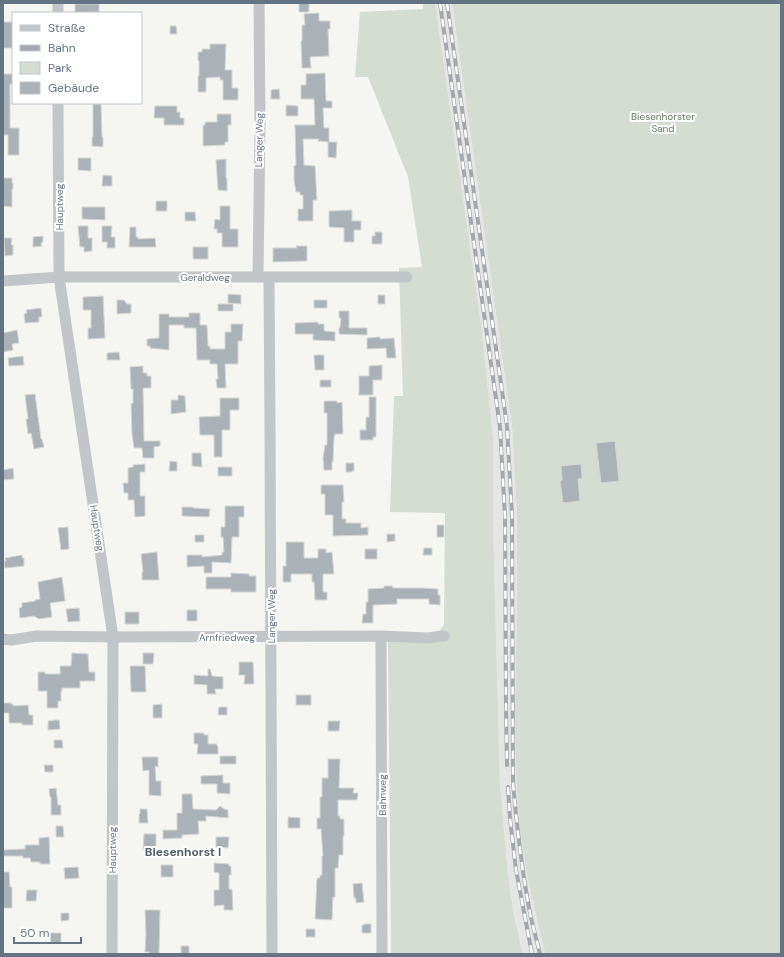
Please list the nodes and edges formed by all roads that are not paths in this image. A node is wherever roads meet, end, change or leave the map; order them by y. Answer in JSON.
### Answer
{"nodes":[{"id":1,"x":259,"y":3,"type":"edge"},
{"id":2,"x":58,"y":104,"type":"edge"},
{"id":3,"x":59,"y":277,"type":"junction"},
{"id":4,"x":263,"y":277,"type":"junction"},
{"id":5,"x":407,"y":277,"type":"dead end"},
{"id":6,"x":3,"y":281,"type":"edge"},
{"id":7,"x":271,"y":636,"type":"junction"},
{"id":8,"x":381,"y":636,"type":"junction"},
{"id":9,"x":444,"y":636,"type":"dead end"},
{"id":10,"x":113,"y":637,"type":"junction"},
{"id":11,"x":7,"y":640,"type":"edge"},
{"id":12,"x":112,"y":954,"type":"edge"},
{"id":13,"x":272,"y":954,"type":"edge"},
{"id":14,"x":382,"y":954,"type":"edge"}],
"edges":[{"from":1,"to":4,"type":"street","name":"Langer Weg"},
{"from":2,"to":3,"type":"street","name":"Hauptweg"},
{"from":3,"to":4,"type":"street","name":"Geraldweg"},
{"from":3,"to":6,"type":"street","name":"Geraldweg"},
{"from":3,"to":10,"type":"street","name":"Hauptweg"},
{"from":4,"to":5,"type":"street","name":"Geraldweg"},
{"from":4,"to":7,"type":"street","name":"Langer Weg"},
{"from":7,"to":8,"type":"street","name":"Arnfriedweg"},
{"from":7,"to":10,"type":"street","name":"Arnfriedweg"},
{"from":7,"to":13,"type":"street","name":"Langer Weg"},
{"from":8,"to":9,"type":"street","name":"Arnfriedweg"},
{"from":8,"to":14,"type":"street","name":"Bahnweg"},
{"from":10,"to":11,"type":"street","name":"Arnfriedweg"},
{"from":10,"to":12,"type":"street","name":"Hauptweg"}]}
